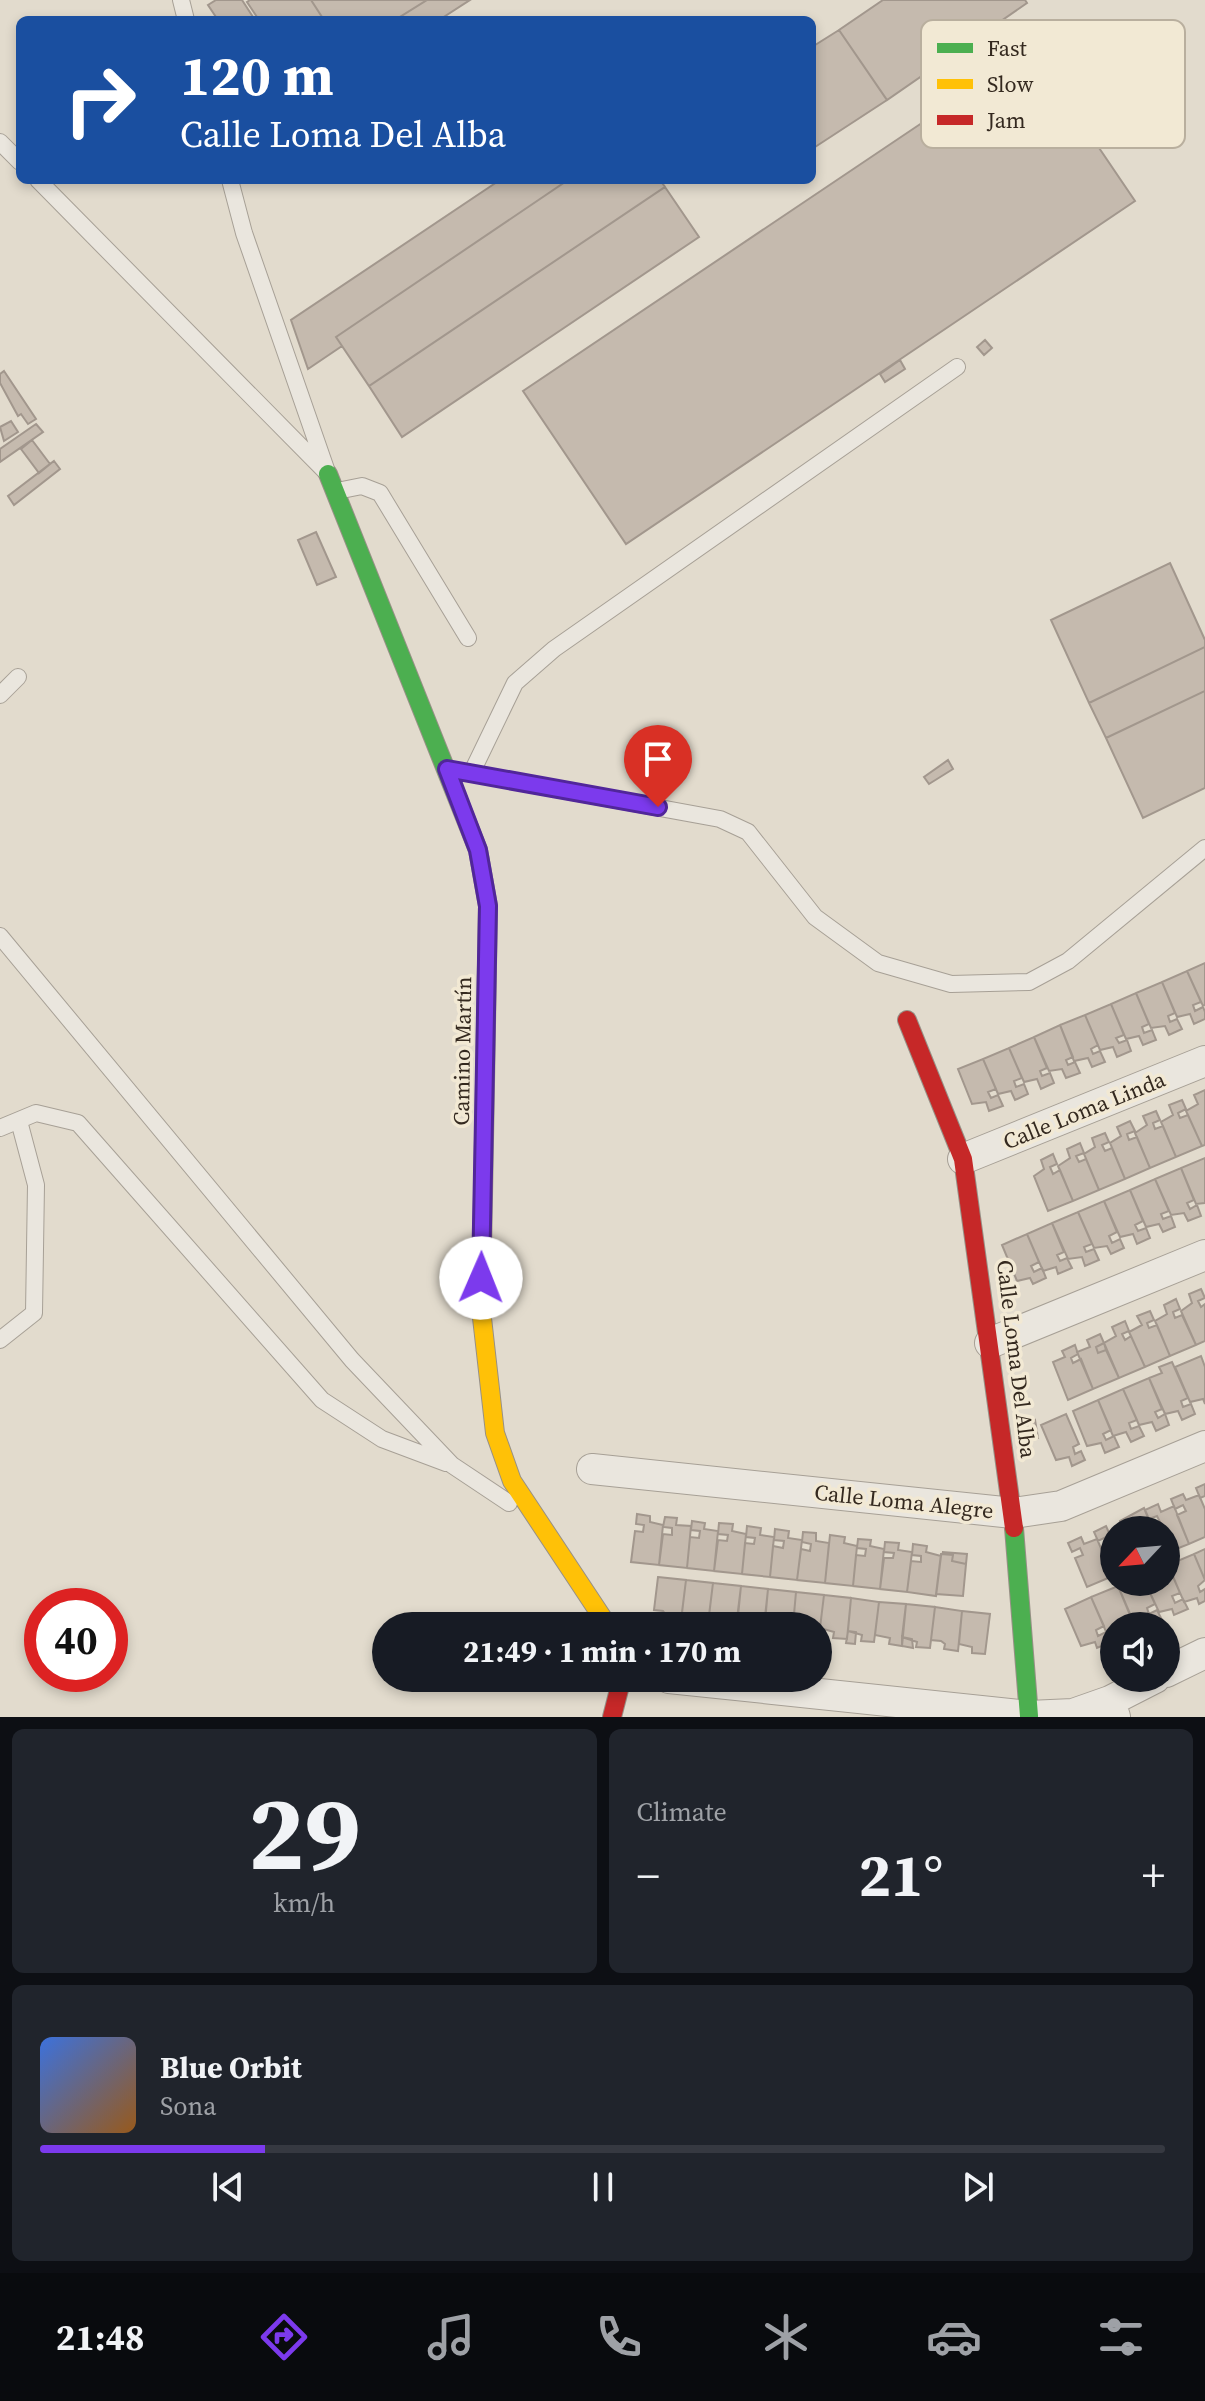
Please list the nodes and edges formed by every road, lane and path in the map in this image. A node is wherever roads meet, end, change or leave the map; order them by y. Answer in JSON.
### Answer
{"nodes":[{"id":1,"x":0,"y":142,"type":"edge"},
{"id":2,"x":16,"y":158,"type":"edge"},
{"id":3,"x":42,"y":184,"type":"edge"},
{"id":4,"x":231,"y":184,"type":"edge"},
{"id":5,"x":957,"y":367,"type":"dead end"},
{"id":6,"x":331,"y":483,"type":"junction"},
{"id":7,"x":468,"y":638,"type":"dead end"},
{"id":8,"x":18,"y":677,"type":"dead end"},
{"id":9,"x":0,"y":695,"type":"edge"},
{"id":10,"x":447,"y":769,"type":"junction"},
{"id":11,"x":471,"y":774,"type":"junction"},
{"id":12,"x":1205,"y":848,"type":"edge"},
{"id":13,"x":0,"y":936,"type":"edge"},
{"id":14,"x":907,"y":1020,"type":"dead end"},
{"id":15,"x":1205,"y":1061,"type":"edge"},
{"id":16,"x":19,"y":1121,"type":"junction"},
{"id":17,"x":0,"y":1128,"type":"edge"},
{"id":18,"x":963,"y":1159,"type":"junction"},
{"id":19,"x":1205,"y":1255,"type":"edge"},
{"id":20,"x":0,"y":1340,"type":"edge"},
{"id":21,"x":990,"y":1343,"type":"junction"},
{"id":22,"x":1205,"y":1446,"type":"edge"},
{"id":23,"x":452,"y":1465,"type":"junction"},
{"id":24,"x":592,"y":1469,"type":"dead end"},
{"id":25,"x":1013,"y":1513,"type":"junction"},
{"id":26,"x":534,"y":1519,"type":"junction"},
{"id":27,"x":598,"y":1612,"type":"edge"},
{"id":28,"x":1205,"y":1653,"type":"edge"},
{"id":29,"x":1180,"y":1665,"type":"edge"},
{"id":30,"x":618,"y":1692,"type":"edge"},
{"id":31,"x":802,"y":1692,"type":"edge"},
{"id":32,"x":1136,"y":1692,"type":"edge"},
{"id":33,"x":1113,"y":1709,"type":"edge"},
{"id":34,"x":1029,"y":1716,"type":"edge"},
{"id":35,"x":612,"y":1717,"type":"edge"}],
"edges":[{"from":1,"to":2,"type":"lane"},
{"from":3,"to":6,"type":"lane"},
{"from":4,"to":6,"type":"lane"},
{"from":5,"to":11,"type":"lane"},
{"from":6,"to":7,"type":"lane"},
{"from":6,"to":10,"type":"street","name":"Camino Martín"},
{"from":8,"to":9,"type":"lane"},
{"from":10,"to":11,"type":"lane"},
{"from":10,"to":26,"type":"street","name":"Camino Martín"},
{"from":11,"to":12,"type":"lane"},
{"from":13,"to":23,"type":"lane"},
{"from":14,"to":18,"type":"street","name":"Calle Loma Del Alba"},
{"from":15,"to":18,"type":"street","name":"Calle Loma Linda"},
{"from":16,"to":17,"type":"lane"},
{"from":16,"to":20,"type":"lane"},
{"from":16,"to":23,"type":"lane"},
{"from":18,"to":21,"type":"street","name":"Calle Loma Del Alba"},
{"from":19,"to":21,"type":"street"},
{"from":21,"to":25,"type":"street","name":"Calle Loma Del Alba"},
{"from":22,"to":25,"type":"street","name":"Calle Loma Alegre"},
{"from":23,"to":26,"type":"lane"},
{"from":24,"to":25,"type":"street","name":"Calle Loma Alegre"},
{"from":25,"to":34,"type":"street","name":"Calle Loma Del Alba"},
{"from":26,"to":27,"type":"street","name":"Camino Martín"},
{"from":28,"to":29,"type":"street"},
{"from":30,"to":35,"type":"street"},
{"from":31,"to":34,"type":"street"},
{"from":32,"to":33,"type":"street"},
{"from":33,"to":34,"type":"street"}]}
